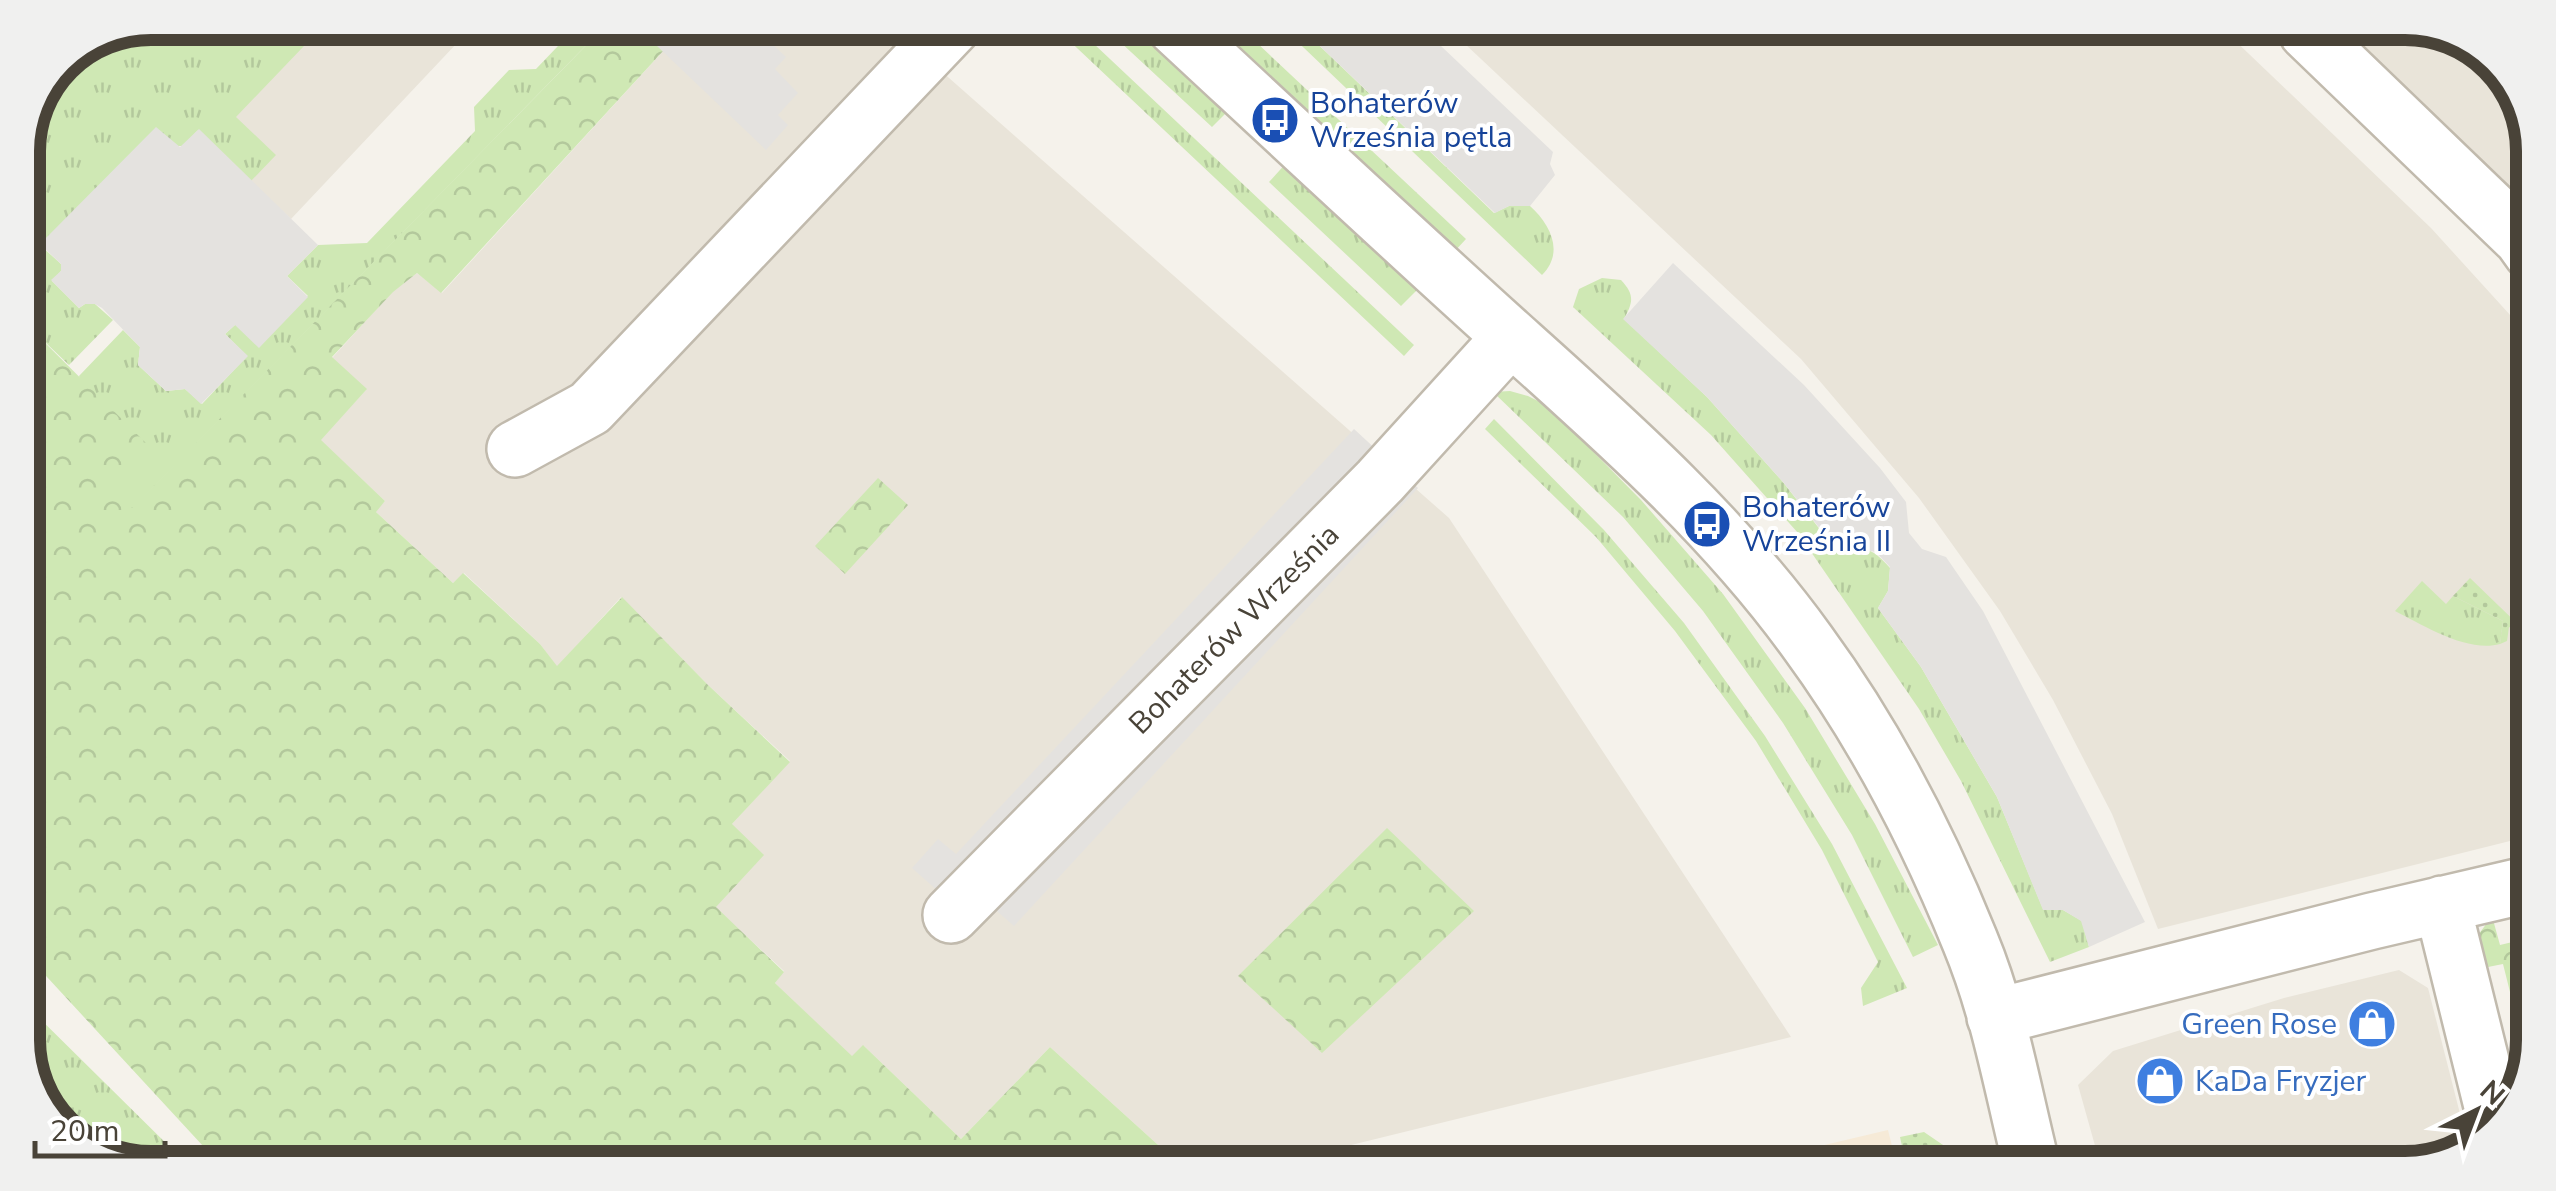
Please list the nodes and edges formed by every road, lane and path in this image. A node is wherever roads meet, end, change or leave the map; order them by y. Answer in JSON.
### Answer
{"nodes":[{"id":1,"x":940,"y":40,"type":"edge"},
{"id":2,"x":1189,"y":40,"type":"edge"},
{"id":3,"x":2315,"y":40,"type":"edge"},
{"id":4,"x":2516,"y":230,"type":"edge"},
{"id":5,"x":1512,"y":337,"type":"junction"},
{"id":6,"x":515,"y":448,"type":"dead end"},
{"id":7,"x":2516,"y":887,"type":"edge"},
{"id":8,"x":2442,"y":904,"type":"junction"},
{"id":9,"x":951,"y":915,"type":"dead end"},
{"id":10,"x":1995,"y":1017,"type":"junction"},
{"id":11,"x":2492,"y":1107,"type":"edge"},
{"id":12,"x":2028,"y":1151,"type":"edge"}],
"edges":[{"from":1,"to":6,"type":"street"},
{"from":2,"to":5,"type":"street"},
{"from":3,"to":4,"type":"street"},
{"from":5,"to":9,"type":"street","name":"Bohaterów Września"},
{"from":5,"to":10,"type":"street"},
{"from":7,"to":8,"type":"street"},
{"from":8,"to":10,"type":"street"},
{"from":8,"to":11,"type":"street"},
{"from":10,"to":12,"type":"street"}]}
